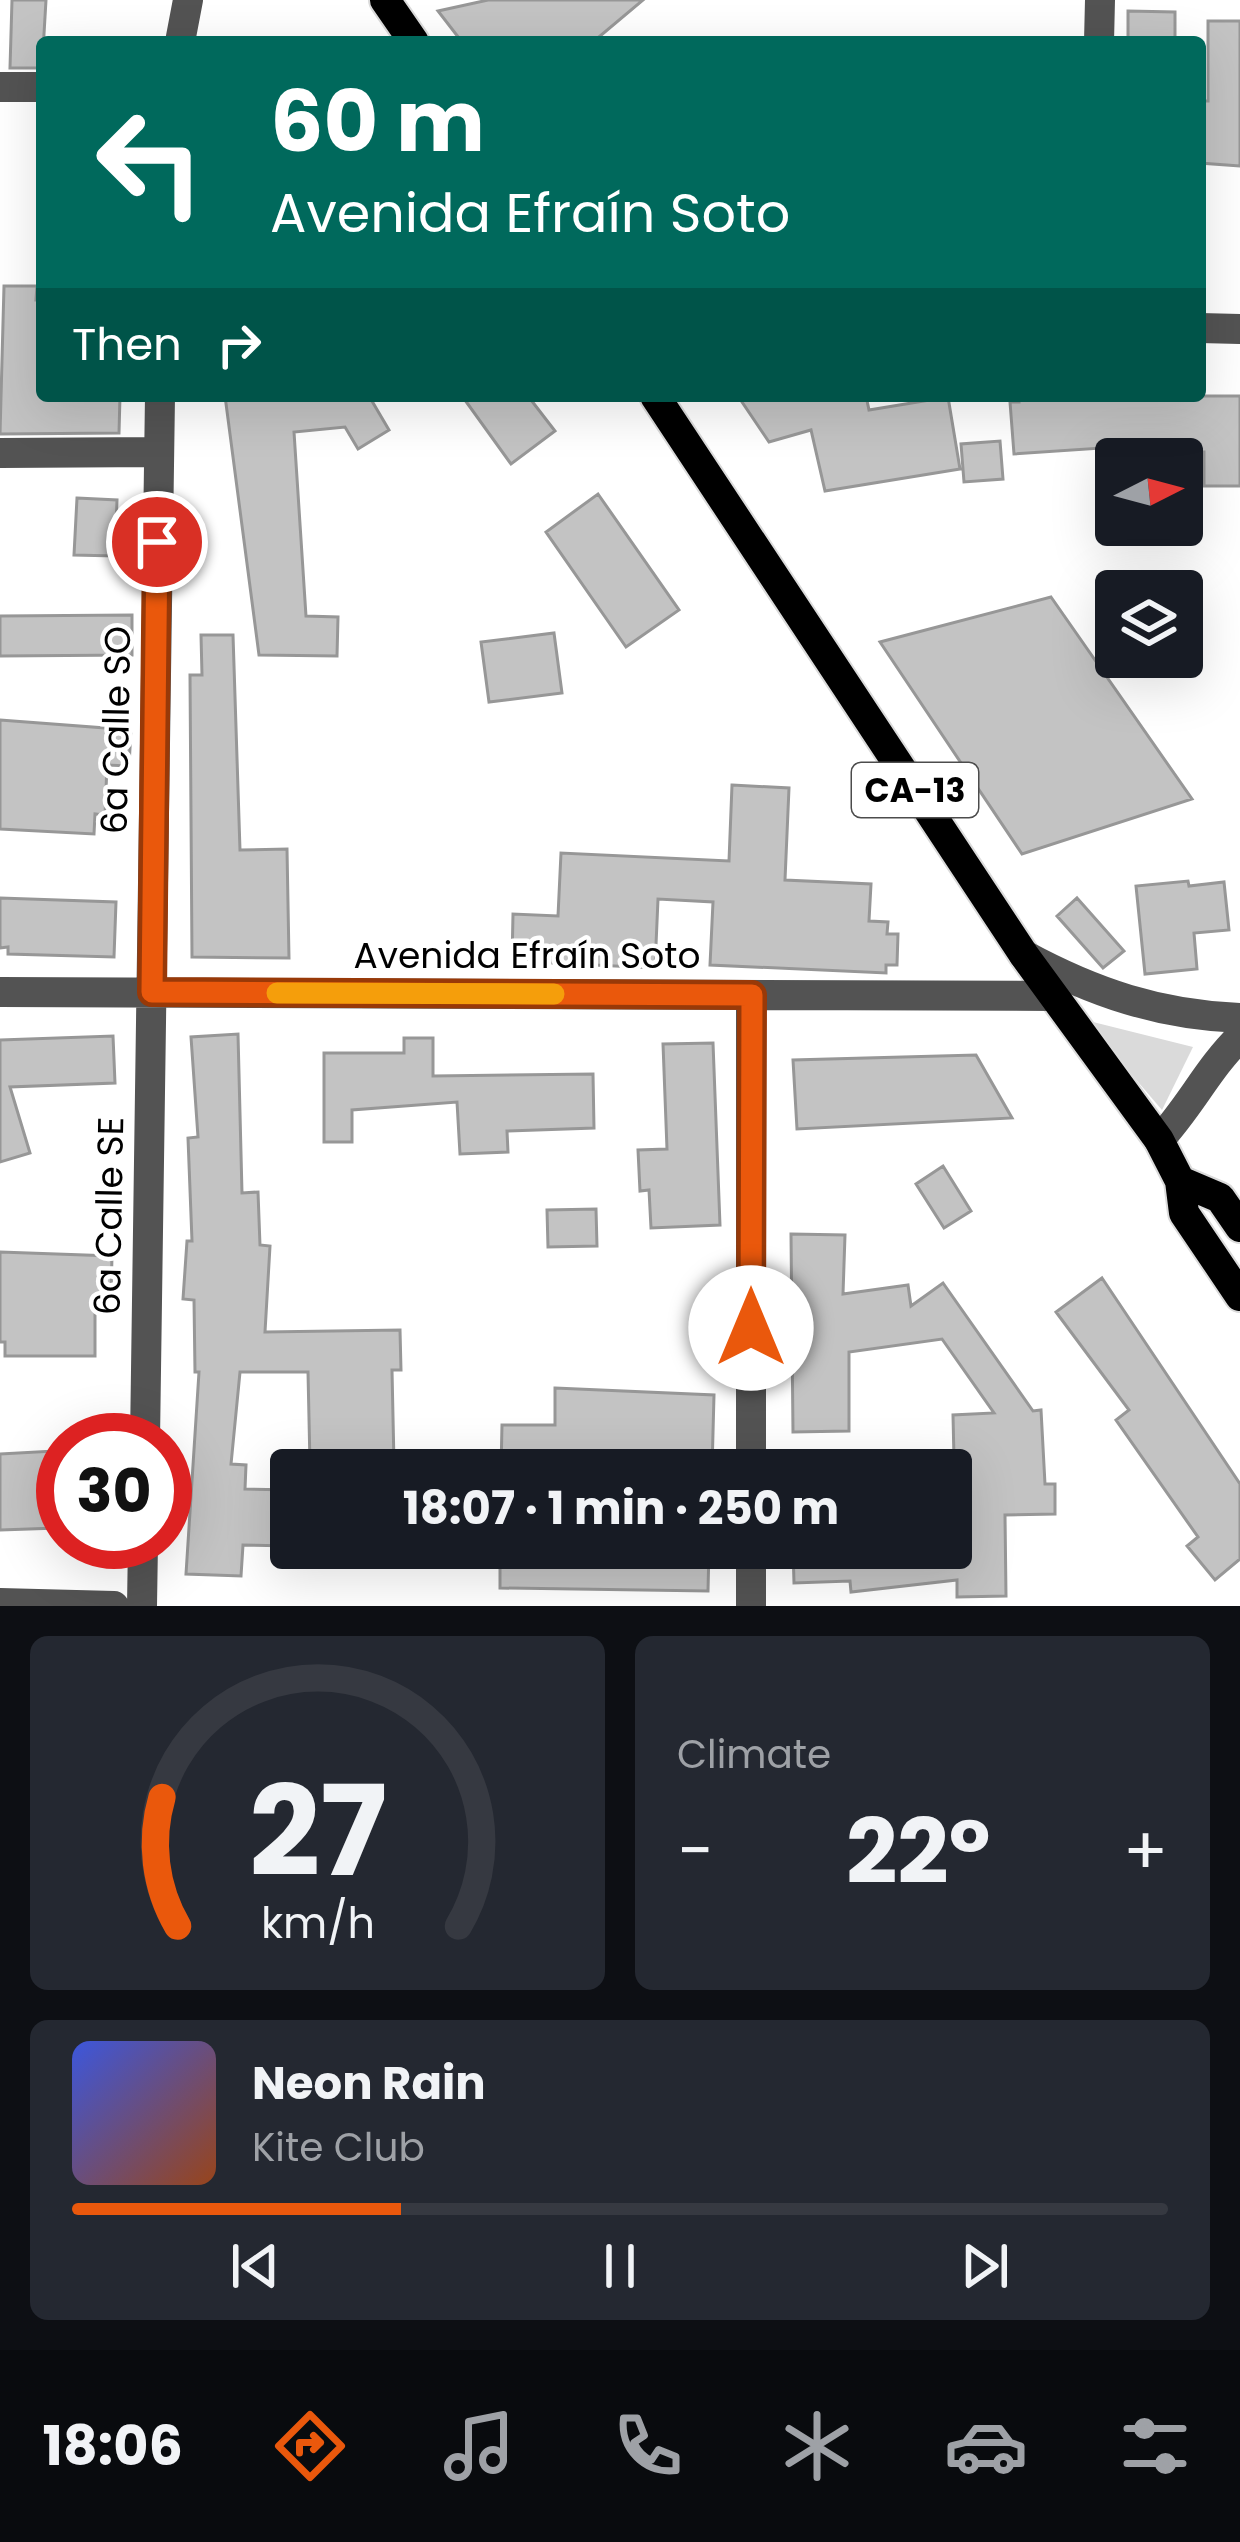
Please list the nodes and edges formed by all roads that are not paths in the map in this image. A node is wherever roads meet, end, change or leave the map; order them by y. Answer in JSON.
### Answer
{"nodes":[{"id":1,"x":188,"y":0,"type":"edge"},
{"id":2,"x":385,"y":0,"type":"edge"},
{"id":3,"x":1100,"y":0,"type":"edge"},
{"id":4,"x":181,"y":36,"type":"edge"},
{"id":5,"x":410,"y":36,"type":"edge"},
{"id":6,"x":1099,"y":36,"type":"edge"},
{"id":7,"x":0,"y":87,"type":"edge"},
{"id":8,"x":36,"y":87,"type":"edge"},
{"id":9,"x":1206,"y":328,"type":"edge"},
{"id":10,"x":1240,"y":329,"type":"edge"},
{"id":11,"x":160,"y":402,"type":"edge"},
{"id":12,"x":659,"y":402,"type":"edge"},
{"id":13,"x":158,"y":452,"type":"junction"},
{"id":14,"x":0,"y":453,"type":"edge"},
{"id":15,"x":1024,"y":955,"type":"junction"},
{"id":16,"x":0,"y":992,"type":"edge"},
{"id":17,"x":152,"y":992,"type":"junction"},
{"id":18,"x":752,"y":995,"type":"junction"},
{"id":19,"x":1054,"y":997,"type":"junction"},
{"id":20,"x":1240,"y":1018,"type":"edge"},
{"id":21,"x":1240,"y":1037,"type":"edge"},
{"id":22,"x":1159,"y":1140,"type":"junction"},
{"id":23,"x":1180,"y":1181,"type":"junction"},
{"id":24,"x":1240,"y":1227,"type":"edge"},
{"id":25,"x":1240,"y":1296,"type":"edge"},
{"id":26,"x":145,"y":1413,"type":"edge"},
{"id":27,"x":751,"y":1449,"type":"edge"},
{"id":28,"x":143,"y":1569,"type":"edge"},
{"id":29,"x":751,"y":1569,"type":"edge"},
{"id":30,"x":0,"y":1603,"type":"edge"},
{"id":31,"x":114,"y":1606,"type":"edge"},
{"id":32,"x":142,"y":1606,"type":"edge"},
{"id":33,"x":751,"y":1606,"type":"edge"}],
"edges":[{"from":1,"to":4,"type":"street"},
{"from":2,"to":5,"type":"main road"},
{"from":3,"to":6,"type":"street"},
{"from":7,"to":8,"type":"street"},
{"from":9,"to":10,"type":"street"},
{"from":11,"to":13,"type":"street","name":"6a Calle SO"},
{"from":12,"to":15,"type":"main road","number":"CA-13"},
{"from":13,"to":14,"type":"street"},
{"from":13,"to":17,"type":"street","name":"6a Calle SO"},
{"from":15,"to":19,"type":"main road","number":"CA-13"},
{"from":15,"to":20,"type":"street"},
{"from":16,"to":17,"type":"street","name":"Avenida Efraín Soto"},
{"from":17,"to":18,"type":"street","name":"Avenida Efraín Soto"},
{"from":17,"to":26,"type":"street","name":"6a Calle SE"},
{"from":18,"to":19,"type":"street","name":"Avenida Efraín Soto"},
{"from":18,"to":27,"type":"street"},
{"from":19,"to":22,"type":"main road","number":"CA-13"},
{"from":21,"to":22,"type":"street"},
{"from":22,"to":23,"type":"main road","number":"CA-13"},
{"from":23,"to":24,"type":"main road"},
{"from":23,"to":25,"type":"main road","number":"CA-13"},
{"from":28,"to":32,"type":"street"},
{"from":29,"to":33,"type":"street"},
{"from":30,"to":31,"type":"street"}]}
